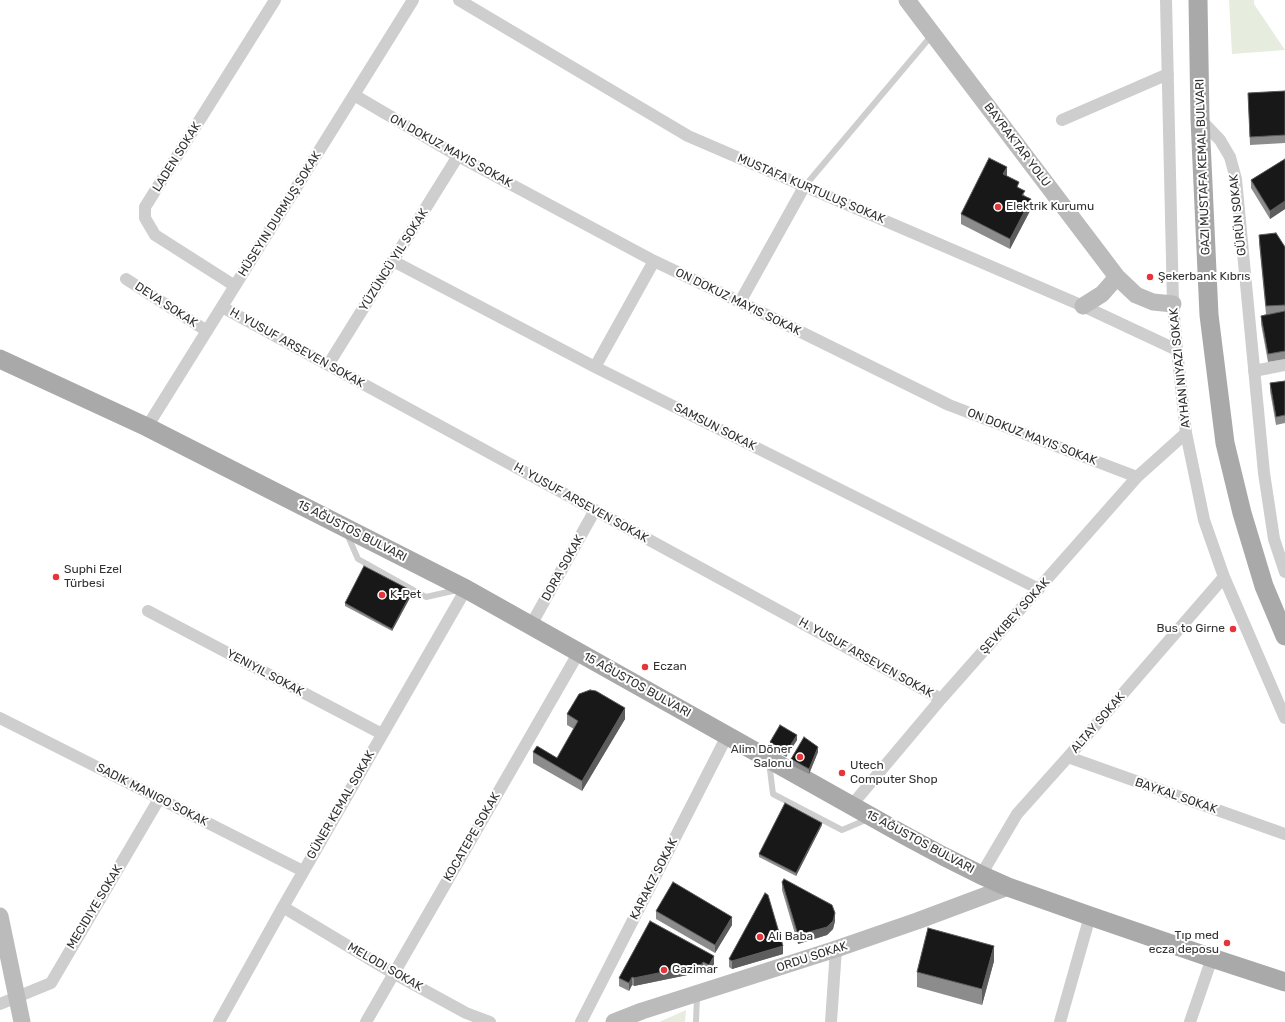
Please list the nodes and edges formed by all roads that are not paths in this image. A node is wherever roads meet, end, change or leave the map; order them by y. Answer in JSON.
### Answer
{"nodes":[{"id":1,"x":275,"y":0,"type":"edge"},
{"id":2,"x":413,"y":0,"type":"edge"},
{"id":3,"x":459,"y":0,"type":"edge"},
{"id":4,"x":907,"y":0,"type":"edge"},
{"id":5,"x":1166,"y":0,"type":"edge"},
{"id":6,"x":1198,"y":0,"type":"edge"},
{"id":7,"x":933,"y":34,"type":"junction"},
{"id":8,"x":1168,"y":74,"type":"junction"},
{"id":9,"x":354,"y":95,"type":"junction"},
{"id":10,"x":1200,"y":119,"type":"junction"},
{"id":11,"x":1062,"y":120,"type":"dead end"},
{"id":12,"x":458,"y":156,"type":"junction"},
{"id":13,"x":804,"y":187,"type":"junction"},
{"id":14,"x":394,"y":261,"type":"junction"},
{"id":15,"x":654,"y":261,"type":"junction"},
{"id":16,"x":1117,"y":277,"type":"junction"},
{"id":17,"x":126,"y":279,"type":"dead end"},
{"id":18,"x":235,"y":286,"type":"junction"},
{"id":19,"x":740,"y":302,"type":"junction"},
{"id":20,"x":1173,"y":304,"type":"junction"},
{"id":21,"x":1083,"y":306,"type":"junction"},
{"id":22,"x":222,"y":307,"type":"junction"},
{"id":23,"x":207,"y":331,"type":"junction"},
{"id":24,"x":1177,"y":350,"type":"junction"},
{"id":25,"x":0,"y":359,"type":"edge"},
{"id":26,"x":328,"y":365,"type":"junction"},
{"id":27,"x":1285,"y":365,"type":"edge"},
{"id":28,"x":595,"y":367,"type":"junction"},
{"id":29,"x":1254,"y":370,"type":"junction"},
{"id":30,"x":147,"y":427,"type":"junction"},
{"id":31,"x":1186,"y":433,"type":"junction"},
{"id":32,"x":1137,"y":477,"type":"junction"},
{"id":33,"x":595,"y":510,"type":"junction"},
{"id":34,"x":344,"y":528,"type":"junction"},
{"id":35,"x":1285,"y":572,"type":"edge"},
{"id":36,"x":1224,"y":577,"type":"junction"},
{"id":37,"x":466,"y":589,"type":"junction"},
{"id":38,"x":1039,"y":589,"type":"junction"},
{"id":39,"x":148,"y":611,"type":"dead end"},
{"id":40,"x":531,"y":626,"type":"junction"},
{"id":41,"x":1285,"y":636,"type":"edge"},
{"id":42,"x":579,"y":652,"type":"junction"},
{"id":43,"x":940,"y":699,"type":"junction"},
{"id":44,"x":0,"y":718,"type":"edge"},
{"id":45,"x":1285,"y":718,"type":"edge"},
{"id":46,"x":382,"y":734,"type":"junction"},
{"id":47,"x":727,"y":736,"type":"junction"},
{"id":48,"x":1068,"y":757,"type":"junction"},
{"id":49,"x":768,"y":759,"type":"junction"},
{"id":50,"x":159,"y":799,"type":"junction"},
{"id":51,"x":852,"y":806,"type":"junction"},
{"id":52,"x":872,"y":817,"type":"junction"},
{"id":53,"x":1285,"y":834,"type":"edge"},
{"id":54,"x":303,"y":871,"type":"junction"},
{"id":55,"x":981,"y":875,"type":"junction"},
{"id":56,"x":1008,"y":887,"type":"junction"},
{"id":57,"x":283,"y":907,"type":"junction"},
{"id":58,"x":0,"y":916,"type":"edge"},
{"id":59,"x":1090,"y":916,"type":"junction"},
{"id":60,"x":836,"y":949,"type":"junction"},
{"id":61,"x":1212,"y":958,"type":"junction"},
{"id":62,"x":394,"y":973,"type":"junction"},
{"id":63,"x":1285,"y":982,"type":"edge"},
{"id":64,"x":697,"y":993,"type":"junction"},
{"id":65,"x":16,"y":998,"type":"junction"},
{"id":66,"x":0,"y":1004,"type":"edge"},
{"id":67,"x":22,"y":1022,"type":"edge"},
{"id":68,"x":219,"y":1022,"type":"edge"},
{"id":69,"x":366,"y":1022,"type":"edge"},
{"id":70,"x":490,"y":1022,"type":"edge"},
{"id":71,"x":581,"y":1022,"type":"edge"},
{"id":72,"x":614,"y":1022,"type":"edge"},
{"id":73,"x":696,"y":1022,"type":"edge"},
{"id":74,"x":831,"y":1022,"type":"edge"},
{"id":75,"x":1060,"y":1022,"type":"edge"},
{"id":76,"x":1190,"y":1022,"type":"edge"}],
"edges":[{"from":1,"to":18,"type":"street","name":"LADEN SOKAK"},
{"from":2,"to":9,"type":"street","name":"HÜSEYIN DURMUŞ SOKAK"},
{"from":3,"to":13,"type":"street","name":"MUSTAFA KURTULUŞ SOKAK"},
{"from":4,"to":7,"type":"street","name":"BAYRAKTAR YOLU"},
{"from":5,"to":8,"type":"street","name":"AYHAN NIYAZI SOKAK"},
{"from":6,"to":10,"type":"main road"},
{"from":7,"to":13,"type":"lane"},
{"from":7,"to":16,"type":"street","name":"BAYRAKTAR YOLU"},
{"from":8,"to":11,"type":"street"},
{"from":8,"to":20,"type":"street","name":"AYHAN NIYAZI SOKAK"},
{"from":9,"to":12,"type":"street"},
{"from":9,"to":18,"type":"street","name":"HÜSEYIN DURMUŞ SOKAK"},
{"from":10,"to":29,"type":"street","name":"GÜRÜN SOKAK"},
{"from":10,"to":41,"type":"main road"},
{"from":12,"to":14,"type":"street"},
{"from":12,"to":15,"type":"street"},
{"from":13,"to":19,"type":"street"},
{"from":13,"to":21,"type":"street","name":"MUSTAFA KURTULUŞ SOKAK"},
{"from":14,"to":26,"type":"street"},
{"from":14,"to":28,"type":"street","name":"SAMSUN SOKAK"},
{"from":15,"to":19,"type":"street"},
{"from":15,"to":28,"type":"street"},
{"from":16,"to":20,"type":"street","name":"BAYRAKTAR YOLU"},
{"from":16,"to":21,"type":"street"},
{"from":17,"to":23,"type":"street","name":"DEVA SOKAK"},
{"from":18,"to":22,"type":"street","name":"HÜSEYIN DURMUŞ SOKAK"},
{"from":19,"to":32,"type":"street"},
{"from":20,"to":24,"type":"street","name":"AYHAN NIYAZI SOKAK"},
{"from":21,"to":24,"type":"street","name":"MUSTAFA KURTULUŞ SOKAK"},
{"from":22,"to":23,"type":"street","name":"HÜSEYIN DURMUŞ SOKAK"},
{"from":22,"to":26,"type":"street","name":"H. YUSUF ARSEVEN SOKAK"},
{"from":23,"to":30,"type":"street","name":"HÜSEYIN DURMUŞ SOKAK"},
{"from":24,"to":31,"type":"street","name":"AYHAN NIYAZI SOKAK"},
{"from":25,"to":30,"type":"main road","name":"15 AĞUSTOS BULVARI"},
{"from":26,"to":33,"type":"street","name":"H. YUSUF ARSEVEN SOKAK"},
{"from":27,"to":29,"type":"street"},
{"from":28,"to":38,"type":"street","name":"SAMSUN SOKAK"},
{"from":29,"to":35,"type":"street","name":"GÜRÜN SOKAK"},
{"from":30,"to":34,"type":"main road","name":"15 AĞUSTOS BULVARI"},
{"from":31,"to":32,"type":"street","name":"ŞEVKIBEY SOKAK"},
{"from":31,"to":36,"type":"street","name":"AYHAN NIYAZI SOKAK"},
{"from":32,"to":38,"type":"street","name":"ŞEVKIBEY SOKAK"},
{"from":33,"to":40,"type":"street","name":"DORA SOKAK"},
{"from":33,"to":43,"type":"street","name":"H. YUSUF ARSEVEN SOKAK"},
{"from":34,"to":37,"type":"main road","name":"15 AĞUSTOS BULVARI"},
{"from":34,"to":37,"type":"lane"},
{"from":36,"to":45,"type":"street","name":"AYHAN NIYAZI SOKAK"},
{"from":36,"to":48,"type":"street","name":"ALTAY SOKAK"},
{"from":37,"to":40,"type":"main road","name":"15 AĞUSTOS BULVARI"},
{"from":37,"to":46,"type":"street","name":"GÜNER KEMAL SOKAK"},
{"from":38,"to":43,"type":"street","name":"ŞEVKIBEY SOKAK"},
{"from":39,"to":46,"type":"street"},
{"from":40,"to":42,"type":"main road","name":"15 AĞUSTOS BULVARI"},
{"from":42,"to":47,"type":"main road","name":"15 AĞUSTOS BULVARI"},
{"from":42,"to":62,"type":"street","name":"KOCATEPE SOKAK"},
{"from":43,"to":51,"type":"street","name":"ŞEVKIBEY SOKAK"},
{"from":44,"to":50,"type":"street"},
{"from":46,"to":54,"type":"street","name":"GÜNER KEMAL SOKAK"},
{"from":47,"to":49,"type":"main road","name":"15 AĞUSTOS BULVARI"},
{"from":47,"to":71,"type":"street"},
{"from":48,"to":53,"type":"street","name":"BAYKAL SOKAK"},
{"from":48,"to":55,"type":"street","name":"ALTAY SOKAK"},
{"from":49,"to":51,"type":"main road","name":"15 AĞUSTOS BULVARI"},
{"from":49,"to":52,"type":"lane"},
{"from":50,"to":54,"type":"street"},
{"from":50,"to":65,"type":"street","name":"MECIDIYE SOKAK"},
{"from":51,"to":52,"type":"main road","name":"15 AĞUSTOS BULVARI"},
{"from":52,"to":55,"type":"main road","name":"15 AĞUSTOS BULVARI"},
{"from":54,"to":57,"type":"street","name":"GÜNER KEMAL SOKAK"},
{"from":55,"to":56,"type":"main road","name":"15 AĞUSTOS BULVARI"},
{"from":56,"to":59,"type":"main road","name":"15 AĞUSTOS BULVARI"},
{"from":56,"to":60,"type":"street","name":"ORDU SOKAK"},
{"from":57,"to":62,"type":"street","name":"MELODI SOKAK"},
{"from":57,"to":68,"type":"street","name":"GÜNER KEMAL SOKAK"},
{"from":58,"to":65,"type":"street"},
{"from":59,"to":61,"type":"main road","name":"15 AĞUSTOS BULVARI"},
{"from":59,"to":75,"type":"street"},
{"from":60,"to":64,"type":"street","name":"ORDU SOKAK"},
{"from":60,"to":74,"type":"street"},
{"from":61,"to":63,"type":"main road","name":"15 AĞUSTOS BULVARI"},
{"from":61,"to":76,"type":"street"},
{"from":62,"to":69,"type":"street","name":"KOCATEPE SOKAK"},
{"from":62,"to":70,"type":"street","name":"MELODI SOKAK"},
{"from":64,"to":72,"type":"street","name":"ORDU SOKAK"},
{"from":64,"to":73,"type":"lane"},
{"from":65,"to":66,"type":"street","name":"MECIDIYE SOKAK"},
{"from":65,"to":67,"type":"street"}]}
